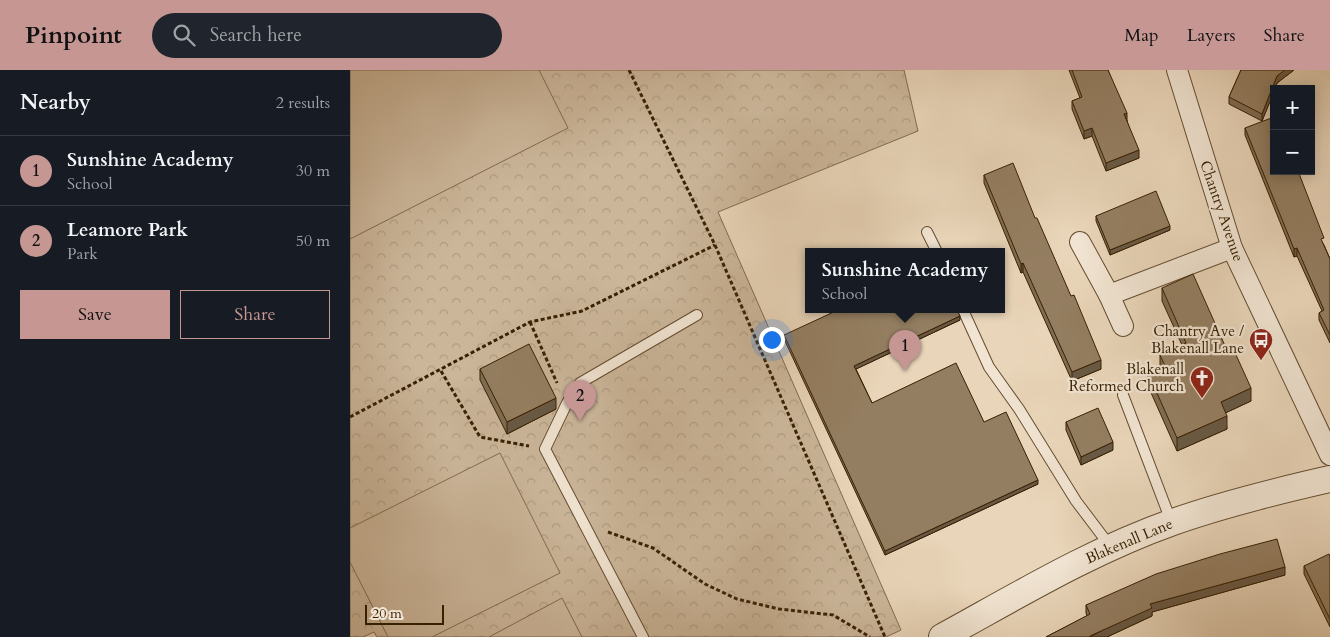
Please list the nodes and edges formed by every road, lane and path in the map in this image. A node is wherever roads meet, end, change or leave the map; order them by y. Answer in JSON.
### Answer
{"nodes":[{"id":1,"x":629,"y":70,"type":"edge"},
{"id":2,"x":1176,"y":70,"type":"edge"},
{"id":3,"x":927,"y":232,"type":"dead end"},
{"id":4,"x":1080,"y":242,"type":"dead end"},
{"id":5,"x":715,"y":245,"type":"junction"},
{"id":6,"x":935,"y":248,"type":"edge"},
{"id":7,"x":1232,"y":248,"type":"junction"},
{"id":8,"x":1109,"y":295,"type":"junction"},
{"id":9,"x":964,"y":313,"type":"edge"},
{"id":10,"x":698,"y":315,"type":"dead end"},
{"id":11,"x":530,"y":322,"type":"junction"},
{"id":12,"x":1123,"y":326,"type":"dead end"},
{"id":13,"x":441,"y":371,"type":"junction"},
{"id":14,"x":1124,"y":394,"type":"dead end"},
{"id":15,"x":567,"y":403,"type":"junction"},
{"id":16,"x":350,"y":417,"type":"edge"},
{"id":17,"x":545,"y":449,"type":"junction"},
{"id":18,"x":1330,"y":455,"type":"edge"},
{"id":19,"x":1330,"y":479,"type":"edge"},
{"id":20,"x":1172,"y":522,"type":"junction"},
{"id":21,"x":584,"y":524,"type":"junction"},
{"id":22,"x":1112,"y":548,"type":"junction"},
{"id":23,"x":644,"y":637,"type":"edge"},
{"id":24,"x":870,"y":637,"type":"edge"},
{"id":25,"x":885,"y":637,"type":"edge"},
{"id":26,"x":942,"y":637,"type":"edge"}],
"edges":[{"from":1,"to":5,"type":"path"},
{"from":2,"to":7,"type":"street","name":"Chantry Avenue"},
{"from":3,"to":6,"type":"lane"},
{"from":4,"to":8,"type":"street"},
{"from":5,"to":11,"type":"path"},
{"from":5,"to":25,"type":"path"},
{"from":7,"to":8,"type":"street"},
{"from":7,"to":18,"type":"street","name":"Chantry Avenue"},
{"from":8,"to":12,"type":"street"},
{"from":9,"to":22,"type":"lane"},
{"from":10,"to":15,"type":"lane"},
{"from":11,"to":13,"type":"path"},
{"from":11,"to":15,"type":"path"},
{"from":13,"to":16,"type":"path"},
{"from":13,"to":17,"type":"path"},
{"from":14,"to":20,"type":"lane"},
{"from":15,"to":17,"type":"lane"},
{"from":17,"to":21,"type":"lane"},
{"from":19,"to":20,"type":"street","name":"Blakenall Lane"},
{"from":20,"to":22,"type":"street","name":"Blakenall Lane"},
{"from":21,"to":23,"type":"lane"},
{"from":21,"to":24,"type":"path"},
{"from":22,"to":26,"type":"street","name":"Blakenall Lane"}]}
